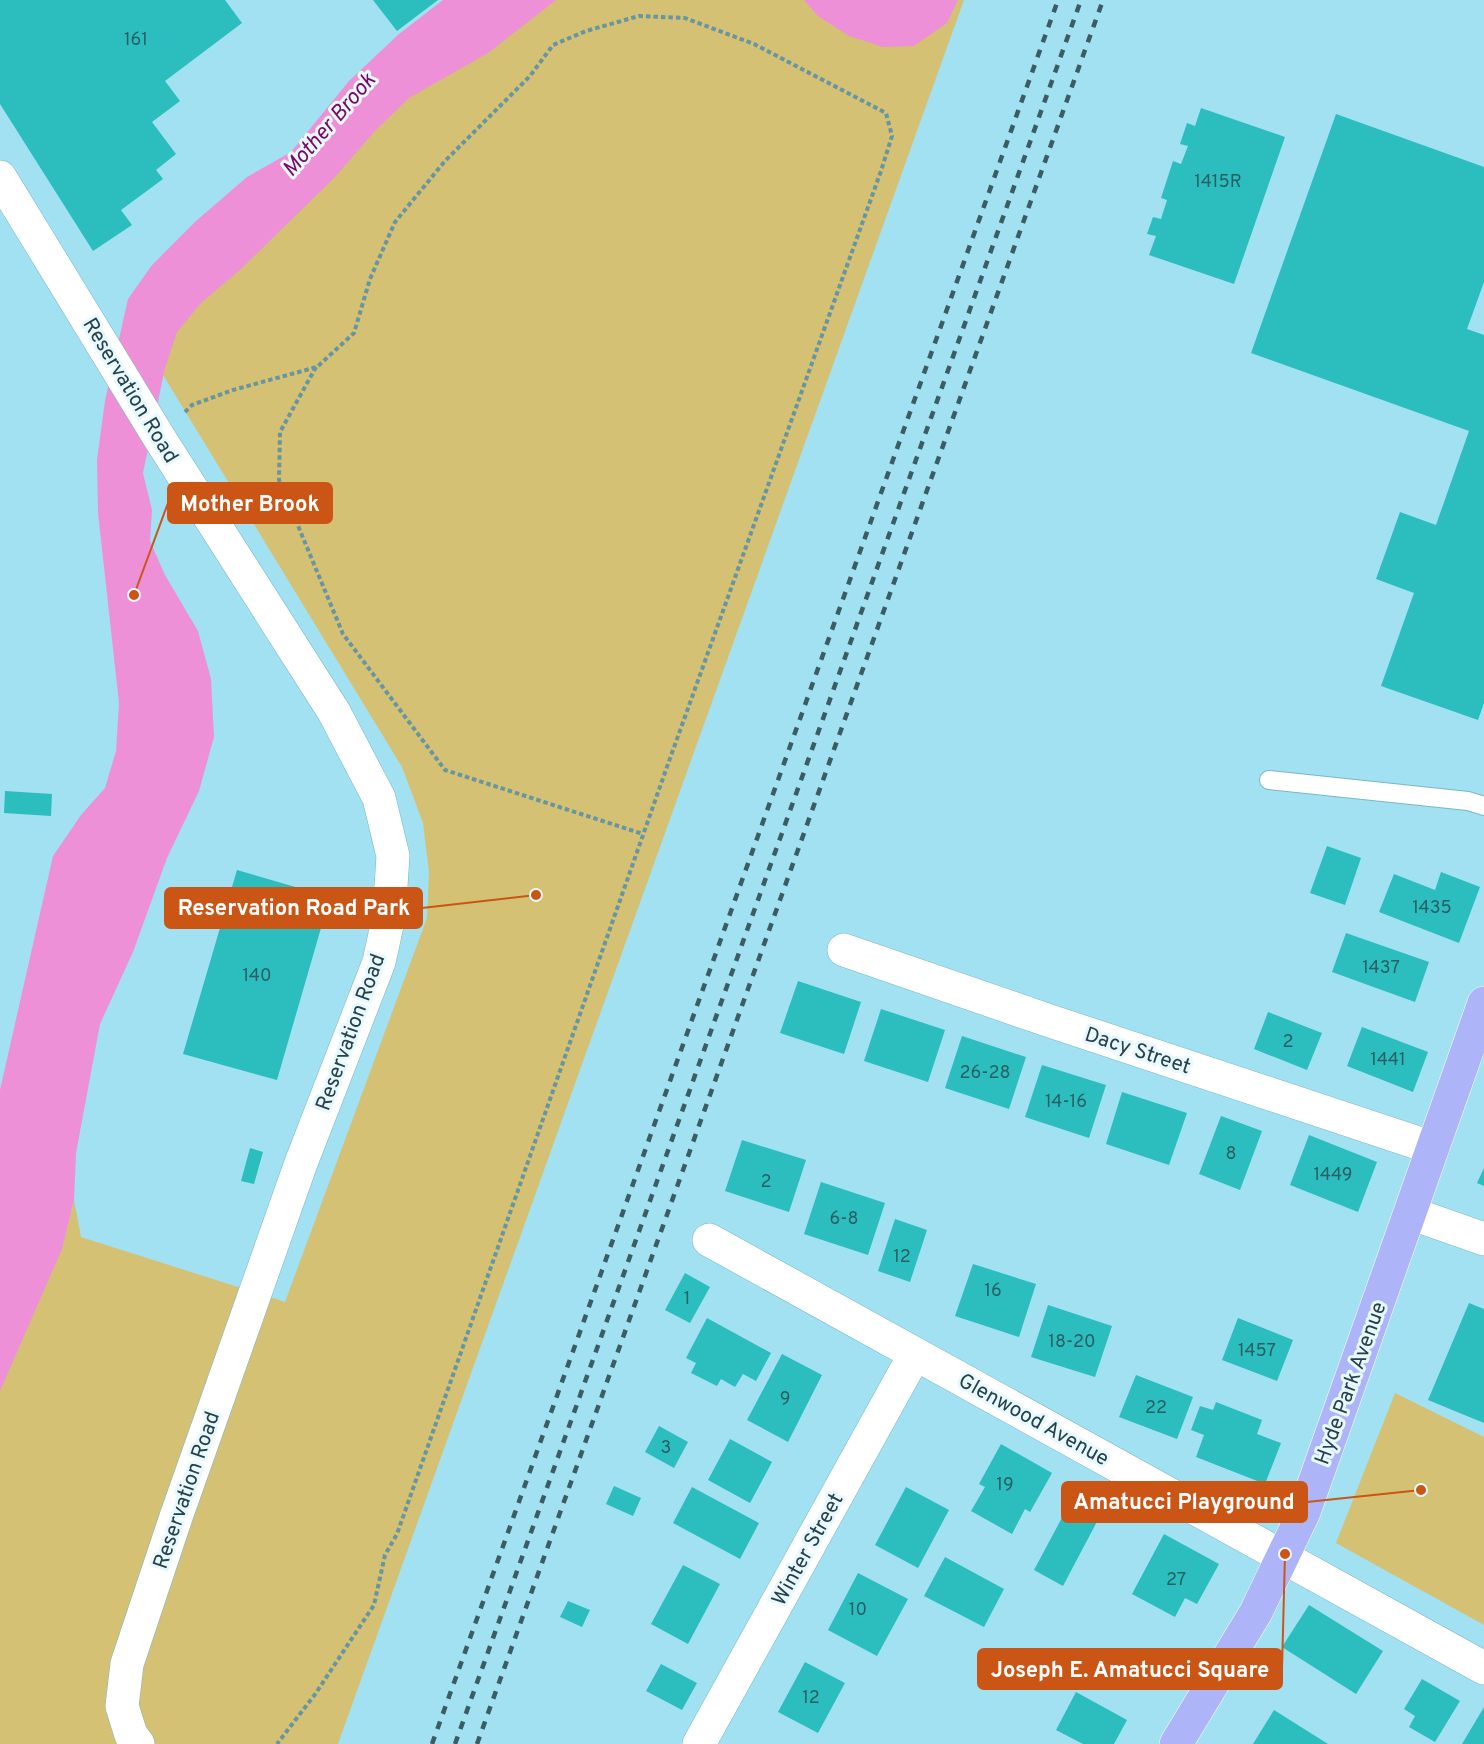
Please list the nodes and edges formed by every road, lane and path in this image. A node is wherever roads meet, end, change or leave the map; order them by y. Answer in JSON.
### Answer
{"nodes":[{"id":1,"x":0,"y":177,"type":"edge"},
{"id":2,"x":317,"y":366,"type":"junction"},
{"id":3,"x":160,"y":439,"type":"junction"},
{"id":4,"x":1269,"y":780,"type":"dead end"},
{"id":5,"x":1484,"y":806,"type":"edge"},
{"id":6,"x":643,"y":834,"type":"junction"},
{"id":7,"x":844,"y":950,"type":"dead end"},
{"id":8,"x":1484,"y":1003,"type":"edge"},
{"id":9,"x":1433,"y":1148,"type":"junction"},
{"id":10,"x":1410,"y":1214,"type":"junction"},
{"id":11,"x":1484,"y":1239,"type":"edge"},
{"id":12,"x":709,"y":1240,"type":"dead end"},
{"id":13,"x":915,"y":1354,"type":"junction"},
{"id":14,"x":1283,"y":1556,"type":"junction"},
{"id":15,"x":1484,"y":1668,"type":"edge"},
{"id":16,"x":138,"y":1744,"type":"edge"},
{"id":17,"x":277,"y":1744,"type":"edge"},
{"id":18,"x":699,"y":1744,"type":"edge"},
{"id":19,"x":1176,"y":1744,"type":"edge"}],
"edges":[{"from":1,"to":3,"type":"street","name":"Reservation Road"},
{"from":2,"to":3,"type":"path"},
{"from":2,"to":6,"type":"path"},
{"from":2,"to":6,"type":"path"},
{"from":3,"to":16,"type":"street","name":"Reservation Road"},
{"from":4,"to":5,"type":"lane"},
{"from":6,"to":17,"type":"path"},
{"from":7,"to":9,"type":"street","name":"Dacy Street"},
{"from":8,"to":9,"type":"main road","name":"Hyde Park Avenue"},
{"from":9,"to":10,"type":"main road","name":"Hyde Park Avenue"},
{"from":10,"to":11,"type":"street"},
{"from":10,"to":14,"type":"main road","name":"Hyde Park Avenue"},
{"from":12,"to":13,"type":"street","name":"Glenwood Avenue"},
{"from":13,"to":14,"type":"street","name":"Glenwood Avenue"},
{"from":13,"to":18,"type":"street","name":"Winter Street"},
{"from":14,"to":15,"type":"street","name":"Glenwood Avenue"},
{"from":14,"to":19,"type":"main road","name":"Hyde Park Avenue"}]}
